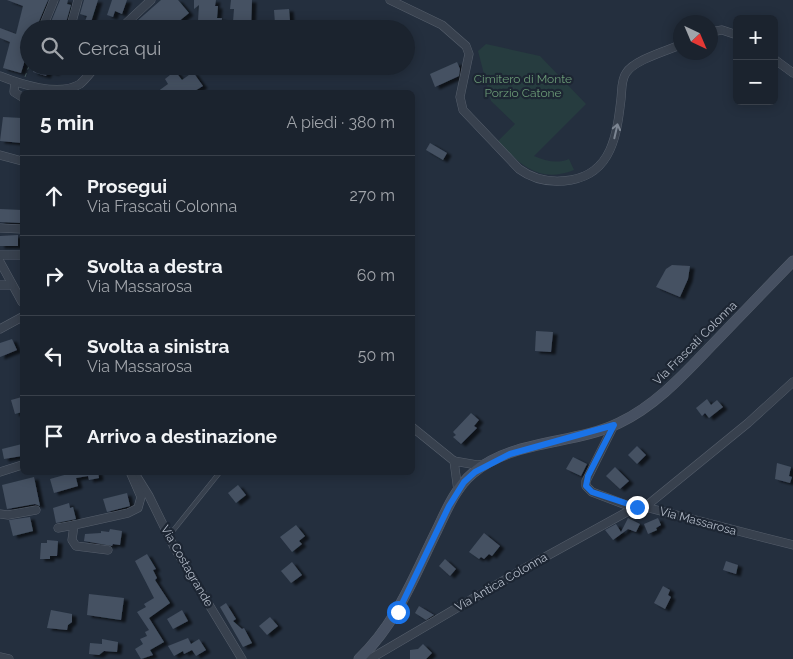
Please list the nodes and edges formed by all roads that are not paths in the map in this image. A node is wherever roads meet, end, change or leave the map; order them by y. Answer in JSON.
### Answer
{"nodes":[{"id":1,"x":54,"y":0,"type":"edge"},
{"id":2,"x":78,"y":0,"type":"edge"},
{"id":3,"x":151,"y":0,"type":"edge"},
{"id":4,"x":390,"y":0,"type":"edge"},
{"id":5,"x":46,"y":20,"type":"edge"},
{"id":6,"x":72,"y":20,"type":"edge"},
{"id":7,"x":130,"y":20,"type":"edge"},
{"id":8,"x":718,"y":31,"type":"edge"},
{"id":9,"x":733,"y":33,"type":"edge"},
{"id":10,"x":673,"y":48,"type":"edge"},
{"id":11,"x":775,"y":60,"type":"edge"},
{"id":12,"x":793,"y":73,"type":"edge"},
{"id":13,"x":88,"y":75,"type":"edge"},
{"id":14,"x":0,"y":76,"type":"edge"},
{"id":15,"x":19,"y":83,"type":"junction"},
{"id":16,"x":20,"y":96,"type":"edge"},
{"id":17,"x":0,"y":155,"type":"edge"},
{"id":18,"x":20,"y":160,"type":"edge"},
{"id":19,"x":0,"y":228,"type":"edge"},
{"id":20,"x":20,"y":230,"type":"edge"},
{"id":21,"x":0,"y":254,"type":"edge"},
{"id":22,"x":20,"y":255,"type":"edge"},
{"id":23,"x":793,"y":261,"type":"edge"},
{"id":24,"x":0,"y":262,"type":"edge"},
{"id":25,"x":0,"y":285,"type":"edge"},
{"id":26,"x":12,"y":285,"type":"junction"},
{"id":27,"x":20,"y":299,"type":"edge"},
{"id":28,"x":20,"y":318,"type":"edge"},
{"id":29,"x":0,"y":329,"type":"edge"},
{"id":30,"x":793,"y":382,"type":"edge"},
{"id":31,"x":614,"y":425,"type":"junction"},
{"id":32,"x":415,"y":429,"type":"edge"},
{"id":33,"x":454,"y":461,"type":"junction"},
{"id":34,"x":488,"y":464,"type":"junction"},
{"id":35,"x":20,"y":466,"type":"edge"},
{"id":36,"x":0,"y":472,"type":"edge"},
{"id":37,"x":131,"y":475,"type":"edge"},
{"id":38,"x":136,"y":475,"type":"edge"},
{"id":39,"x":218,"y":475,"type":"edge"},
{"id":40,"x":458,"y":491,"type":"junction"},
{"id":41,"x":646,"y":506,"type":"junction"},
{"id":42,"x":634,"y":508,"type":"junction"},
{"id":43,"x":36,"y":510,"type":"dead end"},
{"id":44,"x":0,"y":514,"type":"edge"},
{"id":45,"x":74,"y":525,"type":"junction"},
{"id":46,"x":58,"y":528,"type":"dead end"},
{"id":47,"x":168,"y":537,"type":"junction"},
{"id":48,"x":793,"y":545,"type":"edge"},
{"id":49,"x":108,"y":550,"type":"dead end"},
{"id":50,"x":0,"y":657,"type":"edge"},
{"id":51,"x":9,"y":659,"type":"edge"},
{"id":52,"x":242,"y":659,"type":"edge"},
{"id":53,"x":359,"y":659,"type":"edge"},
{"id":54,"x":370,"y":659,"type":"edge"}],
"edges":[{"from":1,"to":5,"type":"street"},
{"from":2,"to":6,"type":"street"},
{"from":3,"to":7,"type":"street"},
{"from":4,"to":10,"type":"street","one_way":true},
{"from":8,"to":9,"type":"street"},
{"from":11,"to":12,"type":"street"},
{"from":13,"to":15,"type":"street"},
{"from":14,"to":15,"type":"street"},
{"from":15,"to":16,"type":"street"},
{"from":17,"to":18,"type":"street"},
{"from":19,"to":20,"type":"street"},
{"from":21,"to":22,"type":"street"},
{"from":23,"to":31,"type":"street","name":"Via Frascati Colonna"},
{"from":24,"to":26,"type":"street"},
{"from":25,"to":26,"type":"street"},
{"from":26,"to":27,"type":"street"},
{"from":28,"to":29,"type":"street"},
{"from":30,"to":41,"type":"street"},
{"from":31,"to":34,"type":"street","name":"Via Frascati Colonna"},
{"from":31,"to":42,"type":"street"},
{"from":32,"to":33,"type":"street"},
{"from":33,"to":34,"type":"street"},
{"from":33,"to":40,"type":"street"},
{"from":34,"to":40,"type":"street","name":"Via Frascati Colonna"},
{"from":35,"to":36,"type":"street"},
{"from":37,"to":45,"type":"street"},
{"from":38,"to":47,"type":"street","name":"Via Costagrande"},
{"from":39,"to":47,"type":"lane"},
{"from":40,"to":53,"type":"street","name":"Via Frascati Colonna"},
{"from":41,"to":42,"type":"street","name":"Via Massarosa"},
{"from":41,"to":48,"type":"street","name":"Via Massarosa"},
{"from":42,"to":54,"type":"street","name":"Via Antica Colonna"},
{"from":43,"to":44,"type":"street"},
{"from":45,"to":46,"type":"street"},
{"from":45,"to":49,"type":"street"},
{"from":47,"to":52,"type":"street","name":"Via Costagrande"},
{"from":50,"to":51,"type":"street"}]}
